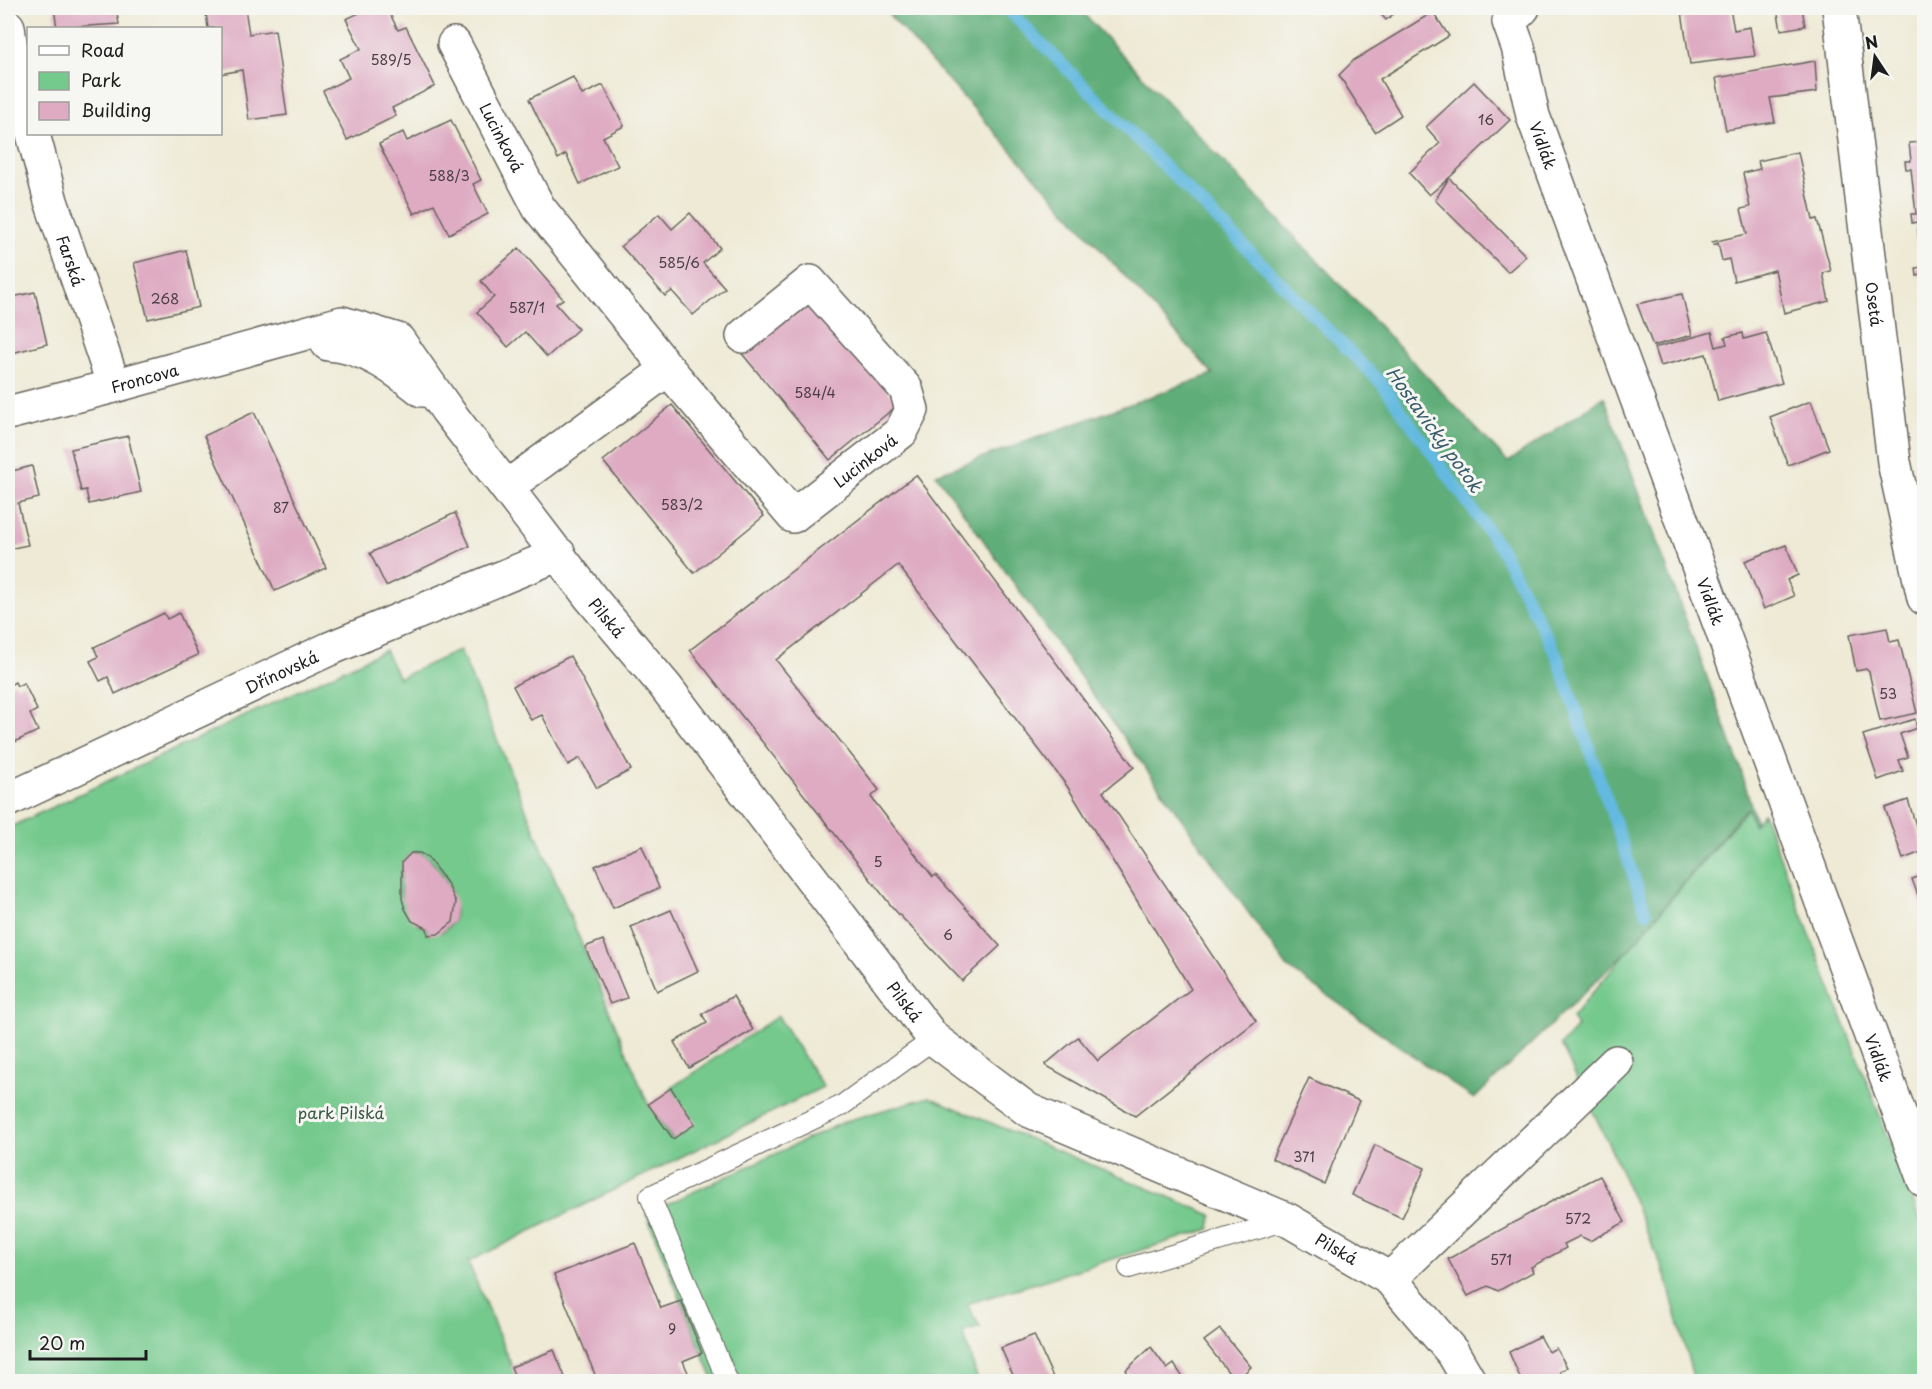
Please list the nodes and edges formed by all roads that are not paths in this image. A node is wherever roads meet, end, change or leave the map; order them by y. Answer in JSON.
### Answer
{"nodes":[{"id":1,"x":1839,"y":8,"type":"edge"},
{"id":2,"x":1510,"y":12,"type":"edge"},
{"id":3,"x":454,"y":45,"type":"dead end"},
{"id":4,"x":9,"y":47,"type":"edge"},
{"id":5,"x":27,"y":114,"type":"edge"},
{"id":6,"x":33,"y":135,"type":"edge"},
{"id":7,"x":743,"y":336,"type":"dead end"},
{"id":8,"x":668,"y":369,"type":"junction"},
{"id":9,"x":114,"y":386,"type":"junction"},
{"id":10,"x":8,"y":413,"type":"edge"},
{"id":11,"x":507,"y":487,"type":"junction"},
{"id":12,"x":560,"y":554,"type":"junction"},
{"id":13,"x":1924,"y":598,"type":"edge"},
{"id":14,"x":8,"y":800,"type":"edge"},
{"id":15,"x":933,"y":1039,"type":"junction"},
{"id":16,"x":1616,"y":1062,"type":"dead end"},
{"id":17,"x":1924,"y":1180,"type":"edge"},
{"id":18,"x":1288,"y":1220,"type":"junction"},
{"id":19,"x":1129,"y":1268,"type":"dead end"},
{"id":20,"x":1390,"y":1278,"type":"junction"},
{"id":21,"x":728,"y":1382,"type":"edge"},
{"id":22,"x":1470,"y":1382,"type":"edge"}],
"edges":[{"from":1,"to":13,"type":"street","name":"Osetá"},
{"from":2,"to":17,"type":"street","name":"Vidlák"},
{"from":3,"to":8,"type":"street","name":"Lucinková"},
{"from":4,"to":5,"type":"street"},
{"from":6,"to":9,"type":"street","name":"Farská"},
{"from":7,"to":8,"type":"street","name":"Lucinková"},
{"from":8,"to":11,"type":"street"},
{"from":9,"to":10,"type":"street","name":"Froncova"},
{"from":9,"to":11,"type":"street","name":"Froncova"},
{"from":11,"to":12,"type":"street","name":"Froncova"},
{"from":12,"to":14,"type":"street","name":"Dřínovská"},
{"from":12,"to":15,"type":"street","name":"Pilská"},
{"from":15,"to":18,"type":"street","name":"Pilská"},
{"from":15,"to":21,"type":"lane"},
{"from":16,"to":20,"type":"street"},
{"from":18,"to":19,"type":"lane"},
{"from":18,"to":20,"type":"street","name":"Pilská"},
{"from":20,"to":22,"type":"street","name":"Pilská"}]}
